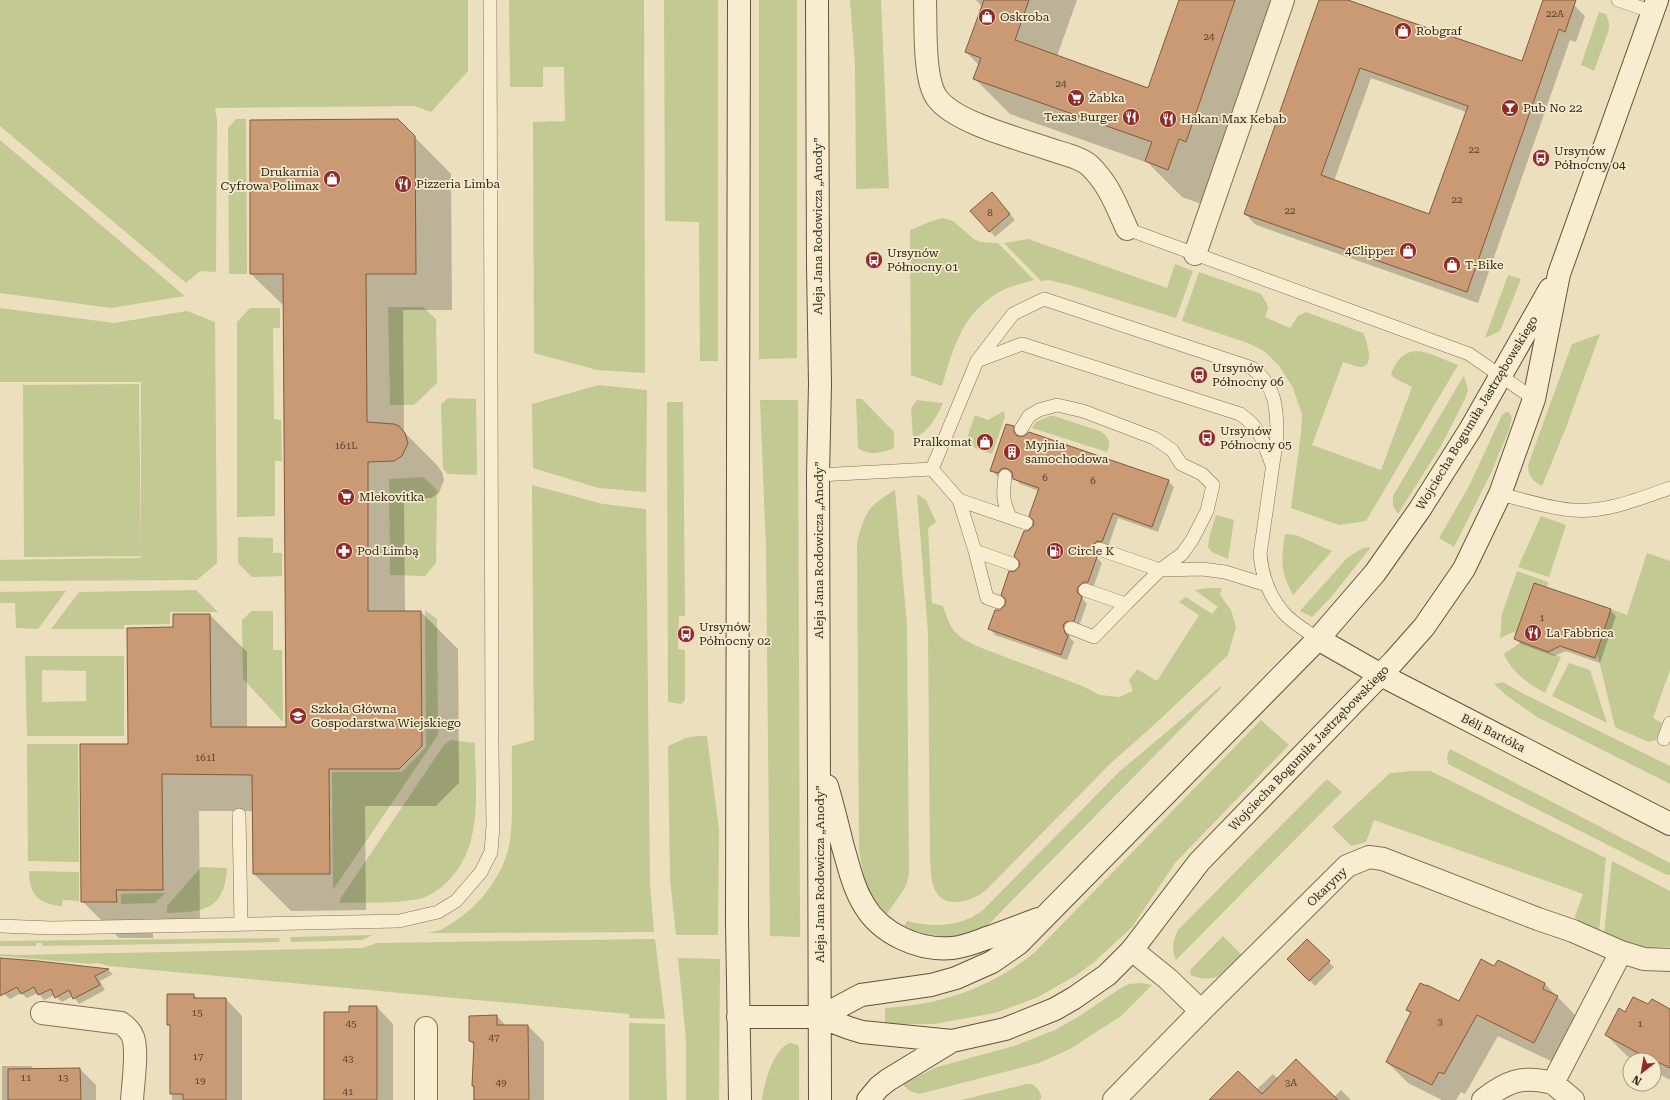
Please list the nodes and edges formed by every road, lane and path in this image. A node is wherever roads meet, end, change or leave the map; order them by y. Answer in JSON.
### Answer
{"nodes":[{"id":1,"x":490,"y":0,"type":"edge"},
{"id":2,"x":739,"y":0,"type":"edge"},
{"id":3,"x":818,"y":0,"type":"edge"},
{"id":4,"x":925,"y":0,"type":"edge"},
{"id":5,"x":1283,"y":0,"type":"edge"},
{"id":6,"x":1618,"y":0,"type":"edge"},
{"id":7,"x":1655,"y":6,"type":"edge"},
{"id":8,"x":1127,"y":229,"type":"joint"},
{"id":9,"x":1195,"y":254,"type":"junction"},
{"id":10,"x":1560,"y":274,"type":"junction"},
{"id":11,"x":977,"y":361,"type":"junction"},
{"id":12,"x":1499,"y":376,"type":"junction"},
{"id":13,"x":1534,"y":399,"type":"junction"},
{"id":14,"x":1021,"y":429,"type":"dead end"},
{"id":15,"x":1273,"y":466,"type":"junction"},
{"id":16,"x":932,"y":469,"type":"junction"},
{"id":17,"x":818,"y":475,"type":"junction"},
{"id":18,"x":1005,"y":476,"type":"dead end"},
{"id":19,"x":1670,"y":488,"type":"edge"},
{"id":20,"x":1500,"y":494,"type":"junction"},
{"id":21,"x":959,"y":500,"type":"junction"},
{"id":22,"x":1011,"y":518,"type":"junction"},
{"id":23,"x":1026,"y":523,"type":"dead end"},
{"id":24,"x":1099,"y":549,"type":"dead end"},
{"id":25,"x":976,"y":551,"type":"junction"},
{"id":26,"x":1012,"y":564,"type":"dead end"},
{"id":27,"x":1160,"y":570,"type":"junction"},
{"id":28,"x":1267,"y":585,"type":"junction"},
{"id":29,"x":1085,"y":590,"type":"dead end"},
{"id":30,"x":998,"y":602,"type":"dead end"},
{"id":31,"x":1126,"y":604,"type":"junction"},
{"id":32,"x":1071,"y":628,"type":"dead end"},
{"id":33,"x":1318,"y":639,"type":"junction"},
{"id":34,"x":1381,"y":675,"type":"junction"},
{"id":35,"x":1670,"y":723,"type":"edge"},
{"id":36,"x":1664,"y":739,"type":"dead end"},
{"id":37,"x":819,"y":754,"type":"junction"},
{"id":38,"x":239,"y":815,"type":"dead end"},
{"id":39,"x":1670,"y":824,"type":"edge"},
{"id":40,"x":1045,"y":916,"type":"junction"},
{"id":41,"x":241,"y":924,"type":"junction"},
{"id":42,"x":0,"y":926,"type":"edge"},
{"id":43,"x":1132,"y":950,"type":"junction"},
{"id":44,"x":1621,"y":952,"type":"junction"},
{"id":45,"x":1670,"y":960,"type":"edge"},
{"id":46,"x":1201,"y":1011,"type":"junction"},
{"id":47,"x":42,"y":1013,"type":"dead end"},
{"id":48,"x":738,"y":1017,"type":"junction"},
{"id":49,"x":820,"y":1017,"type":"junction"},
{"id":50,"x":426,"y":1028,"type":"dead end"},
{"id":51,"x":952,"y":1041,"type":"junction"},
{"id":52,"x":1553,"y":1083,"type":"junction"},
{"id":53,"x":132,"y":1100,"type":"edge"},
{"id":54,"x":426,"y":1100,"type":"edge"},
{"id":55,"x":740,"y":1100,"type":"edge"},
{"id":56,"x":820,"y":1100,"type":"edge"},
{"id":57,"x":868,"y":1100,"type":"edge"},
{"id":58,"x":1114,"y":1100,"type":"edge"},
{"id":59,"x":1483,"y":1100,"type":"edge"},
{"id":60,"x":1573,"y":1100,"type":"edge"}],
"edges":[{"from":1,"to":41,"type":"lane"},
{"from":2,"to":48,"type":"street"},
{"from":3,"to":17,"type":"street","name":"Aleja Jana Rodowicza „Anody”"},
{"from":4,"to":8,"type":"street"},
{"from":5,"to":9,"type":"street"},
{"from":6,"to":7,"type":"lane"},
{"from":7,"to":10,"type":"street","name":"Wojciecha Bogumiła Jastrzębowskiego"},
{"from":8,"to":9,"type":"lane"},
{"from":9,"to":12,"type":"lane"},
{"from":10,"to":12,"type":"street","name":"Wojciecha Bogumiła Jastrzębowskiego"},
{"from":10,"to":13,"type":"street","name":"Wojciecha Bogumiła Jastrzębowskiego"},
{"from":11,"to":15,"type":"lane"},
{"from":11,"to":15,"type":"lane"},
{"from":11,"to":16,"type":"lane"},
{"from":12,"to":13,"type":"lane"},
{"from":12,"to":33,"type":"street","name":"Wojciecha Bogumiła Jastrzębowskiego"},
{"from":13,"to":20,"type":"street","name":"Wojciecha Bogumiła Jastrzębowskiego"},
{"from":14,"to":27,"type":"lane"},
{"from":15,"to":28,"type":"lane"},
{"from":16,"to":17,"type":"lane"},
{"from":16,"to":21,"type":"lane"},
{"from":17,"to":37,"type":"street","name":"Aleja Jana Rodowicza „Anody”"},
{"from":18,"to":22,"type":"lane"},
{"from":19,"to":20,"type":"lane"},
{"from":20,"to":34,"type":"street","name":"Wojciecha Bogumiła Jastrzębowskiego"},
{"from":21,"to":22,"type":"lane"},
{"from":21,"to":25,"type":"lane"},
{"from":22,"to":23,"type":"lane"},
{"from":24,"to":27,"type":"lane"},
{"from":25,"to":26,"type":"lane"},
{"from":25,"to":30,"type":"lane"},
{"from":27,"to":28,"type":"lane"},
{"from":27,"to":31,"type":"lane"},
{"from":28,"to":33,"type":"lane"},
{"from":29,"to":31,"type":"lane"},
{"from":31,"to":32,"type":"lane"},
{"from":33,"to":34,"type":"street","name":"Béli Bartóka"},
{"from":33,"to":40,"type":"street","name":"Wojciecha Bogumiła Jastrzębowskiego"},
{"from":34,"to":39,"type":"street","name":"Béli Bartóka"},
{"from":34,"to":43,"type":"street","name":"Wojciecha Bogumiła Jastrzębowskiego"},
{"from":35,"to":36,"type":"lane"},
{"from":37,"to":40,"type":"street"},
{"from":37,"to":49,"type":"street","name":"Aleja Jana Rodowicza „Anody”"},
{"from":38,"to":41,"type":"lane"},
{"from":40,"to":49,"type":"street","name":"Wojciecha Bogumiła Jastrzębowskiego"},
{"from":41,"to":42,"type":"lane"},
{"from":43,"to":46,"type":"street"},
{"from":43,"to":51,"type":"street","name":"Wojciecha Bogumiła Jastrzębowskiego"},
{"from":44,"to":45,"type":"street","name":"Okaryny"},
{"from":44,"to":46,"type":"street","name":"Okaryny"},
{"from":44,"to":52,"type":"street"},
{"from":46,"to":58,"type":"street","name":"Okaryny"},
{"from":47,"to":53,"type":"street"},
{"from":48,"to":49,"type":"street"},
{"from":48,"to":55,"type":"street"},
{"from":49,"to":51,"type":"street"},
{"from":49,"to":56,"type":"street","name":"Aleja Jana Rodowicza „Anody”"},
{"from":50,"to":54,"type":"street"},
{"from":51,"to":57,"type":"street","name":"Wojciecha Bogumiła Jastrzębowskiego"},
{"from":52,"to":59,"type":"street"},
{"from":52,"to":60,"type":"street"}]}
